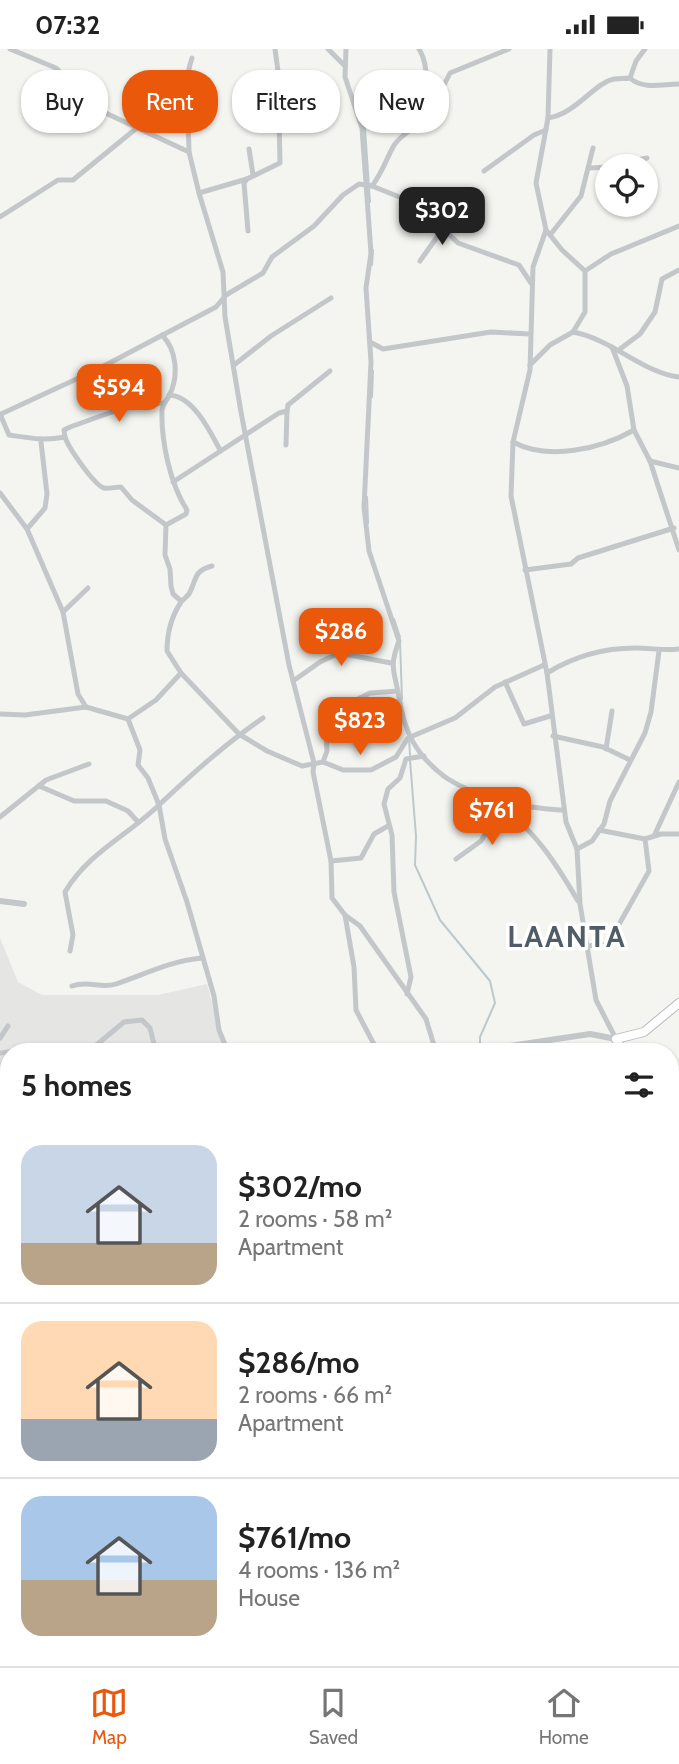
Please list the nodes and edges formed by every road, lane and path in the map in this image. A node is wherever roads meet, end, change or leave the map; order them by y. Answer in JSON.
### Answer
{"nodes":[{"id":1,"x":10,"y":49,"type":"edge"},
{"id":2,"x":275,"y":49,"type":"edge"},
{"id":3,"x":328,"y":49,"type":"edge"},
{"id":4,"x":346,"y":49,"type":"edge"},
{"id":5,"x":419,"y":49,"type":"edge"},
{"id":6,"x":509,"y":49,"type":"edge"},
{"id":7,"x":550,"y":49,"type":"edge"},
{"id":8,"x":645,"y":49,"type":"edge"},
{"id":9,"x":192,"y":58,"type":"dead end"},
{"id":10,"x":345,"y":66,"type":"junction"},
{"id":11,"x":188,"y":70,"type":"edge"},
{"id":12,"x":426,"y":70,"type":"edge"},
{"id":13,"x":449,"y":75,"type":"edge"},
{"id":14,"x":630,"y":78,"type":"junction"},
{"id":15,"x":679,"y":84,"type":"edge"},
{"id":16,"x":548,"y":118,"type":"junction"},
{"id":17,"x":122,"y":120,"type":"edge"},
{"id":18,"x":546,"y":130,"type":"junction"},
{"id":19,"x":131,"y":133,"type":"edge"},
{"id":20,"x":146,"y":133,"type":"edge"},
{"id":21,"x":188,"y":133,"type":"edge"},
{"id":22,"x":407,"y":133,"type":"edge"},
{"id":23,"x":593,"y":148,"type":"dead end"},
{"id":24,"x":249,"y":149,"type":"dead end"},
{"id":25,"x":189,"y":152,"type":"junction"},
{"id":26,"x":595,"y":168,"type":"edge"},
{"id":27,"x":590,"y":169,"type":"junction"},
{"id":28,"x":484,"y":171,"type":"dead end"},
{"id":29,"x":250,"y":177,"type":"junction"},
{"id":30,"x":370,"y":186,"type":"junction"},
{"id":31,"x":198,"y":193,"type":"junction"},
{"id":32,"x":0,"y":217,"type":"edge"},
{"id":33,"x":679,"y":226,"type":"edge"},
{"id":34,"x":442,"y":230,"type":"junction"},
{"id":35,"x":248,"y":231,"type":"dead end"},
{"id":36,"x":548,"y":233,"type":"junction"},
{"id":37,"x":420,"y":261,"type":"dead end"},
{"id":38,"x":679,"y":270,"type":"edge"},
{"id":39,"x":585,"y":271,"type":"junction"},
{"id":40,"x":531,"y":282,"type":"junction"},
{"id":41,"x":226,"y":295,"type":"junction"},
{"id":42,"x":331,"y":299,"type":"dead end"},
{"id":43,"x":573,"y":332,"type":"junction"},
{"id":44,"x":530,"y":334,"type":"junction"},
{"id":45,"x":162,"y":335,"type":"junction"},
{"id":46,"x":370,"y":342,"type":"junction"},
{"id":47,"x":612,"y":347,"type":"junction"},
{"id":48,"x":620,"y":349,"type":"junction"},
{"id":49,"x":234,"y":365,"type":"junction"},
{"id":50,"x":530,"y":365,"type":"junction"},
{"id":51,"x":330,"y":371,"type":"dead end"},
{"id":52,"x":679,"y":377,"type":"edge"},
{"id":53,"x":169,"y":395,"type":"junction"},
{"id":54,"x":163,"y":403,"type":"junction"},
{"id":55,"x":287,"y":411,"type":"junction"},
{"id":56,"x":0,"y":414,"type":"edge"},
{"id":57,"x":634,"y":430,"type":"junction"},
{"id":58,"x":245,"y":434,"type":"junction"},
{"id":59,"x":65,"y":437,"type":"junction"},
{"id":60,"x":41,"y":442,"type":"junction"},
{"id":61,"x":513,"y":442,"type":"junction"},
{"id":62,"x":286,"y":445,"type":"dead end"},
{"id":63,"x":220,"y":450,"type":"junction"},
{"id":64,"x":650,"y":461,"type":"junction"},
{"id":65,"x":679,"y":468,"type":"edge"},
{"id":66,"x":173,"y":482,"type":"junction"},
{"id":67,"x":0,"y":493,"type":"edge"},
{"id":68,"x":8,"y":506,"type":"junction"},
{"id":69,"x":0,"y":511,"type":"edge"},
{"id":70,"x":166,"y":525,"type":"junction"},
{"id":71,"x":674,"y":528,"type":"junction"},
{"id":72,"x":27,"y":529,"type":"junction"},
{"id":73,"x":679,"y":550,"type":"edge"},
{"id":74,"x":212,"y":566,"type":"dead end"},
{"id":75,"x":525,"y":571,"type":"junction"},
{"id":76,"x":88,"y":589,"type":"dead end"},
{"id":77,"x":181,"y":601,"type":"junction"},
{"id":78,"x":63,"y":612,"type":"junction"},
{"id":79,"x":679,"y":649,"type":"edge"},
{"id":80,"x":659,"y":651,"type":"junction"},
{"id":81,"x":391,"y":663,"type":"junction"},
{"id":82,"x":544,"y":665,"type":"junction"},
{"id":83,"x":181,"y":673,"type":"junction"},
{"id":84,"x":547,"y":673,"type":"junction"},
{"id":85,"x":293,"y":681,"type":"junction"},
{"id":86,"x":505,"y":682,"type":"junction"},
{"id":87,"x":398,"y":691,"type":"junction"},
{"id":88,"x":354,"y":701,"type":"dead end"},
{"id":89,"x":86,"y":707,"type":"junction"},
{"id":90,"x":611,"y":711,"type":"dead end"},
{"id":91,"x":0,"y":714,"type":"edge"},
{"id":92,"x":550,"y":716,"type":"junction"},
{"id":93,"x":263,"y":718,"type":"dead end"},
{"id":94,"x":128,"y":719,"type":"junction"},
{"id":95,"x":325,"y":720,"type":"dead end"},
{"id":96,"x":239,"y":734,"type":"junction"},
{"id":97,"x":553,"y":736,"type":"junction"},
{"id":98,"x":408,"y":738,"type":"junction"},
{"id":99,"x":606,"y":749,"type":"junction"},
{"id":100,"x":424,"y":756,"type":"junction"},
{"id":101,"x":396,"y":757,"type":"junction"},
{"id":102,"x":406,"y":759,"type":"junction"},
{"id":103,"x":630,"y":760,"type":"junction"},
{"id":104,"x":323,"y":762,"type":"junction"},
{"id":105,"x":314,"y":763,"type":"junction"},
{"id":106,"x":89,"y":764,"type":"dead end"},
{"id":107,"x":679,"y":782,"type":"edge"},
{"id":108,"x":39,"y":786,"type":"junction"},
{"id":109,"x":159,"y":805,"type":"junction"},
{"id":110,"x":501,"y":807,"type":"junction"},
{"id":111,"x":564,"y":810,"type":"junction"},
{"id":112,"x":0,"y":817,"type":"edge"},
{"id":113,"x":138,"y":822,"type":"junction"},
{"id":114,"x":388,"y":826,"type":"junction"},
{"id":115,"x":599,"y":830,"type":"junction"},
{"id":116,"x":679,"y":834,"type":"edge"},
{"id":117,"x":654,"y":837,"type":"junction"},
{"id":118,"x":645,"y":839,"type":"junction"},
{"id":119,"x":577,"y":849,"type":"junction"},
{"id":120,"x":456,"y":859,"type":"dead end"},
{"id":121,"x":331,"y":861,"type":"junction"},
{"id":122,"x":0,"y":901,"type":"edge"},
{"id":123,"x":24,"y":904,"type":"dead end"},
{"id":124,"x":580,"y":904,"type":"junction"},
{"id":125,"x":345,"y":915,"type":"junction"},
{"id":126,"x":587,"y":946,"type":"junction"},
{"id":127,"x":70,"y":951,"type":"dead end"},
{"id":128,"x":202,"y":958,"type":"junction"},
{"id":129,"x":72,"y":986,"type":"dead end"},
{"id":130,"x":407,"y":994,"type":"junction"},
{"id":131,"x":679,"y":1003,"type":"edge"},
{"id":132,"x":8,"y":1026,"type":"dead end"},
{"id":133,"x":0,"y":1038,"type":"edge"},
{"id":134,"x":616,"y":1039,"type":"junction"},
{"id":135,"x":100,"y":1043,"type":"edge"},
{"id":136,"x":154,"y":1043,"type":"edge"},
{"id":137,"x":224,"y":1043,"type":"edge"},
{"id":138,"x":373,"y":1043,"type":"edge"},
{"id":139,"x":433,"y":1043,"type":"edge"},
{"id":140,"x":524,"y":1043,"type":"edge"},
{"id":141,"x":618,"y":1043,"type":"edge"},
{"id":142,"x":0,"y":1107,"type":"edge"},
{"id":143,"x":0,"y":1118,"type":"edge"}],
"edges":[{"from":1,"to":17,"type":"street"},
{"from":2,"to":29,"type":"street"},
{"from":3,"to":10,"type":"street"},
{"from":4,"to":10,"type":"street"},
{"from":5,"to":12,"type":"street"},
{"from":6,"to":13,"type":"street"},
{"from":7,"to":16,"type":"street"},
{"from":8,"to":14,"type":"street"},
{"from":9,"to":11,"type":"street"},
{"from":10,"to":30,"type":"street"},
{"from":14,"to":15,"type":"street"},
{"from":14,"to":16,"type":"street"},
{"from":16,"to":18,"type":"street"},
{"from":18,"to":28,"type":"street"},
{"from":18,"to":36,"type":"street"},
{"from":19,"to":32,"type":"street"},
{"from":20,"to":25,"type":"street"},
{"from":21,"to":25,"type":"street"},
{"from":22,"to":30,"type":"street"},
{"from":23,"to":27,"type":"street"},
{"from":24,"to":29,"type":"street"},
{"from":25,"to":31,"type":"street"},
{"from":26,"to":27,"type":"street"},
{"from":27,"to":36,"type":"street"},
{"from":29,"to":31,"type":"street"},
{"from":29,"to":35,"type":"street"},
{"from":30,"to":34,"type":"street"},
{"from":30,"to":41,"type":"street"},
{"from":30,"to":46,"type":"street"},
{"from":31,"to":41,"type":"street"},
{"from":33,"to":39,"type":"street"},
{"from":34,"to":37,"type":"street"},
{"from":34,"to":40,"type":"street"},
{"from":36,"to":39,"type":"street"},
{"from":36,"to":40,"type":"street"},
{"from":38,"to":48,"type":"street"},
{"from":39,"to":43,"type":"street"},
{"from":40,"to":44,"type":"street"},
{"from":41,"to":45,"type":"street"},
{"from":41,"to":49,"type":"street"},
{"from":42,"to":49,"type":"street"},
{"from":43,"to":47,"type":"street"},
{"from":43,"to":50,"type":"street"},
{"from":44,"to":46,"type":"street"},
{"from":44,"to":50,"type":"street"},
{"from":45,"to":53,"type":"street"},
{"from":45,"to":56,"type":"street"},
{"from":46,"to":81,"type":"street"},
{"from":47,"to":48,"type":"street"},
{"from":47,"to":57,"type":"street"},
{"from":48,"to":52,"type":"street"},
{"from":49,"to":58,"type":"street"},
{"from":50,"to":61,"type":"street"},
{"from":51,"to":55,"type":"street"},
{"from":53,"to":54,"type":"street"},
{"from":53,"to":63,"type":"street"},
{"from":54,"to":59,"type":"street"},
{"from":54,"to":66,"type":"street"},
{"from":55,"to":58,"type":"street"},
{"from":55,"to":62,"type":"street"},
{"from":56,"to":60,"type":"street"},
{"from":57,"to":61,"type":"street"},
{"from":57,"to":64,"type":"street"},
{"from":58,"to":63,"type":"street"},
{"from":58,"to":85,"type":"street"},
{"from":59,"to":60,"type":"street"},
{"from":59,"to":70,"type":"street"},
{"from":60,"to":72,"type":"street"},
{"from":61,"to":75,"type":"street"},
{"from":63,"to":66,"type":"street"},
{"from":64,"to":65,"type":"street"},
{"from":64,"to":71,"type":"street"},
{"from":66,"to":70,"type":"street"},
{"from":67,"to":68,"type":"street"},
{"from":68,"to":69,"type":"street"},
{"from":68,"to":72,"type":"street"},
{"from":70,"to":77,"type":"street"},
{"from":71,"to":73,"type":"street"},
{"from":71,"to":75,"type":"street"},
{"from":72,"to":78,"type":"street"},
{"from":74,"to":77,"type":"street"},
{"from":75,"to":82,"type":"street"},
{"from":76,"to":78,"type":"street"},
{"from":77,"to":83,"type":"street"},
{"from":78,"to":89,"type":"street"},
{"from":79,"to":80,"type":"street"},
{"from":80,"to":84,"type":"street"},
{"from":80,"to":103,"type":"street"},
{"from":81,"to":85,"type":"street"},
{"from":81,"to":87,"type":"street"},
{"from":82,"to":84,"type":"street"},
{"from":82,"to":86,"type":"street"},
{"from":83,"to":94,"type":"street"},
{"from":83,"to":96,"type":"street"},
{"from":84,"to":92,"type":"street"},
{"from":85,"to":105,"type":"street"},
{"from":86,"to":92,"type":"street"},
{"from":86,"to":98,"type":"street"},
{"from":87,"to":88,"type":"street"},
{"from":87,"to":98,"type":"street"},
{"from":89,"to":91,"type":"street"},
{"from":89,"to":94,"type":"street"},
{"from":90,"to":99,"type":"street"},
{"from":92,"to":97,"type":"street"},
{"from":93,"to":96,"type":"street"},
{"from":94,"to":109,"type":"street"},
{"from":95,"to":104,"type":"street"},
{"from":96,"to":105,"type":"street"},
{"from":96,"to":109,"type":"street"},
{"from":97,"to":99,"type":"street"},
{"from":97,"to":111,"type":"street"},
{"from":98,"to":100,"type":"street"},
{"from":98,"to":101,"type":"street"},
{"from":99,"to":103,"type":"street"},
{"from":100,"to":102,"type":"street"},
{"from":100,"to":110,"type":"street"},
{"from":101,"to":102,"type":"street"},
{"from":101,"to":104,"type":"street"},
{"from":102,"to":114,"type":"street"},
{"from":103,"to":115,"type":"street"},
{"from":104,"to":105,"type":"street"},
{"from":105,"to":121,"type":"street"},
{"from":106,"to":108,"type":"street"},
{"from":107,"to":117,"type":"street"},
{"from":108,"to":112,"type":"street"},
{"from":108,"to":113,"type":"street"},
{"from":109,"to":113,"type":"street"},
{"from":109,"to":128,"type":"street"},
{"from":110,"to":111,"type":"street"},
{"from":110,"to":120,"type":"street"},
{"from":110,"to":124,"type":"street"},
{"from":111,"to":119,"type":"street"},
{"from":113,"to":127,"type":"street"},
{"from":114,"to":121,"type":"street"},
{"from":114,"to":130,"type":"street"},
{"from":115,"to":118,"type":"street"},
{"from":115,"to":119,"type":"street"},
{"from":116,"to":117,"type":"street"},
{"from":117,"to":118,"type":"street"},
{"from":118,"to":126,"type":"street"},
{"from":119,"to":124,"type":"street"},
{"from":121,"to":125,"type":"street"},
{"from":122,"to":123,"type":"street"},
{"from":124,"to":126,"type":"street"},
{"from":125,"to":130,"type":"street"},
{"from":125,"to":138,"type":"street"},
{"from":126,"to":134,"type":"street"},
{"from":128,"to":129,"type":"street"},
{"from":128,"to":137,"type":"street"},
{"from":130,"to":139,"type":"street"},
{"from":131,"to":134,"type":"main road"},
{"from":132,"to":133,"type":"street"},
{"from":134,"to":140,"type":"street"},
{"from":134,"to":141,"type":"main road"},
{"from":135,"to":136,"type":"street"},
{"from":142,"to":143,"type":"street"}]}
